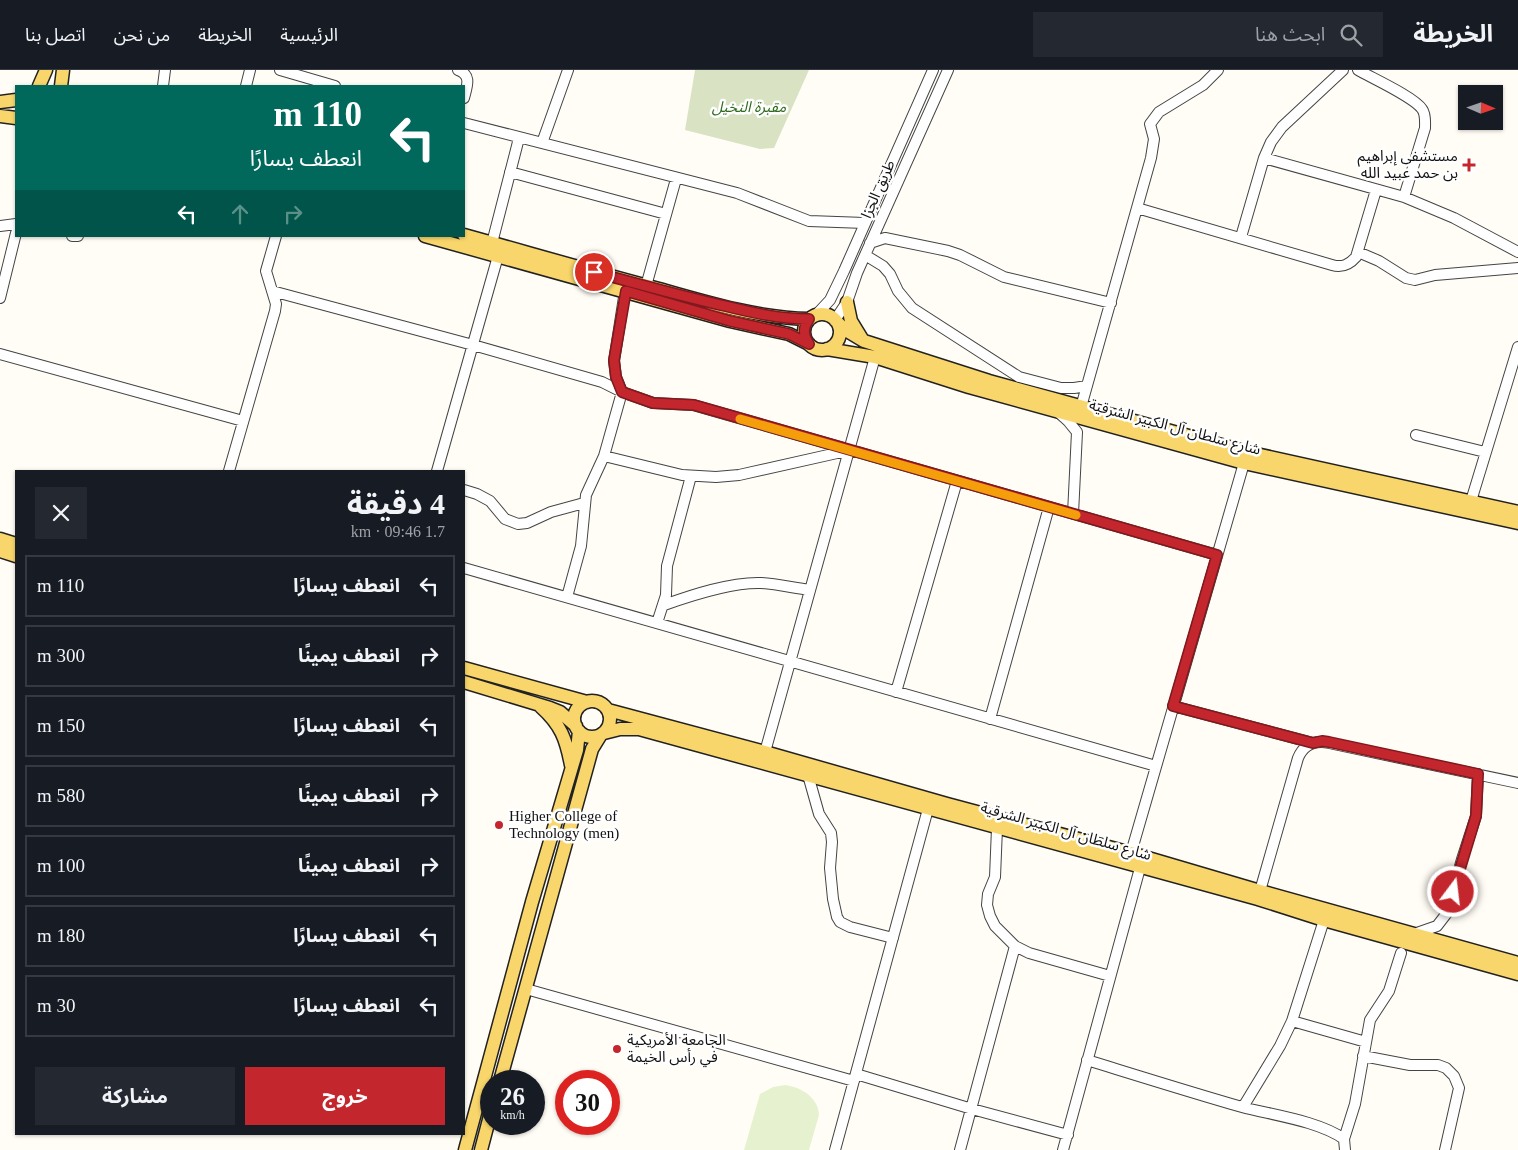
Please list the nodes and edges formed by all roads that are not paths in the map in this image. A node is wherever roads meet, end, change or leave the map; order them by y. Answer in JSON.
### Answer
{"nodes":[{"id":1,"x":46,"y":70,"type":"edge"},
{"id":2,"x":63,"y":70,"type":"edge"},
{"id":3,"x":165,"y":70,"type":"edge"},
{"id":4,"x":250,"y":70,"type":"edge"},
{"id":5,"x":280,"y":70,"type":"edge"},
{"id":6,"x":458,"y":70,"type":"edge"},
{"id":7,"x":568,"y":70,"type":"edge"},
{"id":8,"x":933,"y":70,"type":"edge"},
{"id":9,"x":948,"y":70,"type":"edge"},
{"id":10,"x":1218,"y":70,"type":"edge"},
{"id":11,"x":1343,"y":70,"type":"edge"},
{"id":12,"x":1358,"y":70,"type":"edge"},
{"id":13,"x":307,"y":82,"type":"edge"},
{"id":14,"x":39,"y":85,"type":"edge"},
{"id":15,"x":62,"y":85,"type":"edge"},
{"id":16,"x":163,"y":85,"type":"edge"},
{"id":17,"x":246,"y":85,"type":"edge"},
{"id":18,"x":328,"y":85,"type":"edge"},
{"id":19,"x":465,"y":94,"type":"edge"},
{"id":20,"x":15,"y":100,"type":"edge"},
{"id":21,"x":0,"y":102,"type":"edge"},
{"id":22,"x":930,"y":109,"type":"junction"},
{"id":23,"x":0,"y":116,"type":"edge"},
{"id":24,"x":15,"y":118,"type":"edge"},
{"id":25,"x":465,"y":123,"type":"edge"},
{"id":26,"x":518,"y":138,"type":"junction"},
{"id":27,"x":542,"y":144,"type":"junction"},
{"id":28,"x":1264,"y":158,"type":"junction"},
{"id":29,"x":510,"y":172,"type":"junction"},
{"id":30,"x":676,"y":179,"type":"junction"},
{"id":31,"x":1376,"y":190,"type":"junction"},
{"id":32,"x":1404,"y":197,"type":"junction"},
{"id":33,"x":1137,"y":208,"type":"junction"},
{"id":34,"x":666,"y":214,"type":"junction"},
{"id":35,"x":865,"y":223,"type":"junction"},
{"id":36,"x":15,"y":224,"type":"edge"},
{"id":37,"x":878,"y":225,"type":"junction"},
{"id":38,"x":0,"y":226,"type":"edge"},
{"id":39,"x":465,"y":235,"type":"edge"},
{"id":40,"x":15,"y":237,"type":"edge"},
{"id":41,"x":276,"y":237,"type":"edge"},
{"id":42,"x":429,"y":237,"type":"edge"},
{"id":43,"x":1241,"y":237,"type":"junction"},
{"id":44,"x":885,"y":238,"type":"junction"},
{"id":45,"x":492,"y":243,"type":"junction"},
{"id":46,"x":870,"y":243,"type":"junction"},
{"id":47,"x":1358,"y":252,"type":"junction"},
{"id":48,"x":1518,"y":252,"type":"edge"},
{"id":49,"x":865,"y":255,"type":"junction"},
{"id":50,"x":498,"y":256,"type":"junction"},
{"id":51,"x":1518,"y":268,"type":"edge"},
{"id":52,"x":646,"y":286,"type":"junction"},
{"id":53,"x":272,"y":291,"type":"junction"},
{"id":54,"x":626,"y":291,"type":"junction"},
{"id":55,"x":0,"y":298,"type":"edge"},
{"id":56,"x":847,"y":302,"type":"junction"},
{"id":57,"x":1111,"y":303,"type":"junction"},
{"id":58,"x":813,"y":317,"type":"junction"},
{"id":59,"x":835,"y":320,"type":"junction"},
{"id":60,"x":864,"y":341,"type":"junction"},
{"id":61,"x":809,"y":344,"type":"junction"},
{"id":62,"x":473,"y":345,"type":"junction"},
{"id":63,"x":1518,"y":347,"type":"edge"},
{"id":64,"x":827,"y":348,"type":"junction"},
{"id":65,"x":0,"y":354,"type":"edge"},
{"id":66,"x":875,"y":357,"type":"junction"},
{"id":67,"x":1087,"y":386,"type":"junction"},
{"id":68,"x":622,"y":392,"type":"junction"},
{"id":69,"x":1081,"y":407,"type":"junction"},
{"id":70,"x":1058,"y":412,"type":"junction"},
{"id":71,"x":243,"y":421,"type":"junction"},
{"id":72,"x":1090,"y":421,"type":"junction"},
{"id":73,"x":1077,"y":432,"type":"junction"},
{"id":74,"x":1416,"y":435,"type":"dead end"},
{"id":75,"x":849,"y":450,"type":"junction"},
{"id":76,"x":1486,"y":452,"type":"junction"},
{"id":77,"x":604,"y":456,"type":"junction"},
{"id":78,"x":1244,"y":463,"type":"junction"},
{"id":79,"x":229,"y":470,"type":"edge"},
{"id":80,"x":437,"y":470,"type":"edge"},
{"id":81,"x":691,"y":476,"type":"junction"},
{"id":82,"x":957,"y":481,"type":"junction"},
{"id":83,"x":465,"y":490,"type":"edge"},
{"id":84,"x":1470,"y":501,"type":"junction"},
{"id":85,"x":584,"y":503,"type":"junction"},
{"id":86,"x":1049,"y":507,"type":"junction"},
{"id":87,"x":1518,"y":512,"type":"edge"},
{"id":88,"x":1073,"y":514,"type":"junction"},
{"id":89,"x":1518,"y":523,"type":"edge"},
{"id":90,"x":0,"y":539,"type":"edge"},
{"id":91,"x":15,"y":544,"type":"edge"},
{"id":92,"x":0,"y":551,"type":"edge"},
{"id":93,"x":1217,"y":555,"type":"junction"},
{"id":94,"x":15,"y":556,"type":"edge"},
{"id":95,"x":465,"y":568,"type":"edge"},
{"id":96,"x":810,"y":590,"type":"junction"},
{"id":97,"x":567,"y":597,"type":"junction"},
{"id":98,"x":664,"y":605,"type":"junction"},
{"id":99,"x":657,"y":623,"type":"junction"},
{"id":100,"x":790,"y":662,"type":"junction"},
{"id":101,"x":465,"y":668,"type":"edge"},
{"id":102,"x":465,"y":682,"type":"edge"},
{"id":103,"x":896,"y":692,"type":"junction"},
{"id":104,"x":536,"y":702,"type":"junction"},
{"id":105,"x":587,"y":702,"type":"junction"},
{"id":106,"x":1173,"y":706,"type":"junction"},
{"id":107,"x":608,"y":710,"type":"junction"},
{"id":108,"x":990,"y":719,"type":"junction"},
{"id":109,"x":577,"y":728,"type":"junction"},
{"id":110,"x":602,"y":734,"type":"junction"},
{"id":111,"x":1313,"y":743,"type":"junction"},
{"id":112,"x":766,"y":752,"type":"junction"},
{"id":113,"x":1156,"y":766,"type":"junction"},
{"id":114,"x":572,"y":768,"type":"junction"},
{"id":115,"x":1478,"y":774,"type":"junction"},
{"id":116,"x":808,"y":775,"type":"junction"},
{"id":117,"x":1518,"y":783,"type":"edge"},
{"id":118,"x":928,"y":809,"type":"junction"},
{"id":119,"x":997,"y":828,"type":"junction"},
{"id":120,"x":1130,"y":853,"type":"junction"},
{"id":121,"x":1140,"y":868,"type":"junction"},
{"id":122,"x":1260,"y":891,"type":"junction"},
{"id":123,"x":1324,"y":920,"type":"junction"},
{"id":124,"x":1414,"y":934,"type":"junction"},
{"id":125,"x":893,"y":938,"type":"junction"},
{"id":126,"x":1015,"y":946,"type":"junction"},
{"id":127,"x":1401,"y":953,"type":"dead end"},
{"id":128,"x":1518,"y":963,"type":"edge"},
{"id":129,"x":1518,"y":974,"type":"edge"},
{"id":130,"x":1110,"y":976,"type":"junction"},
{"id":131,"x":526,"y":989,"type":"junction"},
{"id":132,"x":1292,"y":1021,"type":"junction"},
{"id":133,"x":865,"y":1041,"type":"junction"},
{"id":134,"x":1366,"y":1042,"type":"junction"},
{"id":135,"x":1363,"y":1056,"type":"junction"},
{"id":136,"x":1087,"y":1060,"type":"junction"},
{"id":137,"x":503,"y":1070,"type":"edge"},
{"id":138,"x":839,"y":1077,"type":"junction"},
{"id":139,"x":855,"y":1077,"type":"junction"},
{"id":140,"x":1243,"y":1107,"type":"junction"},
{"id":141,"x":972,"y":1109,"type":"junction"},
{"id":142,"x":840,"y":1133,"type":"junction"},
{"id":143,"x":485,"y":1135,"type":"edge"},
{"id":144,"x":1068,"y":1135,"type":"junction"},
{"id":145,"x":1345,"y":1145,"type":"edge"},
{"id":146,"x":465,"y":1150,"type":"edge"},
{"id":147,"x":481,"y":1150,"type":"edge"},
{"id":148,"x":835,"y":1150,"type":"edge"},
{"id":149,"x":960,"y":1150,"type":"edge"},
{"id":150,"x":1063,"y":1150,"type":"edge"},
{"id":151,"x":1445,"y":1150,"type":"edge"}],
"edges":[{"from":1,"to":14,"type":"main road"},
{"from":2,"to":15,"type":"main road"},
{"from":3,"to":16,"type":"street"},
{"from":4,"to":17,"type":"street"},
{"from":5,"to":13,"type":"street"},
{"from":6,"to":19,"type":"street"},
{"from":7,"to":27,"type":"street"},
{"from":8,"to":22,"type":"street"},
{"from":8,"to":35,"type":"street","name":"طريق الجزا"},
{"from":9,"to":22,"type":"street","name":"طريق الجزا"},
{"from":10,"to":33,"type":"street"},
{"from":11,"to":28,"type":"street"},
{"from":12,"to":32,"type":"street"},
{"from":13,"to":18,"type":"street"},
{"from":20,"to":21,"type":"main road"},
{"from":22,"to":37,"type":"street","name":"طريق الجزا"},
{"from":23,"to":24,"type":"main road"},
{"from":25,"to":26,"type":"street"},
{"from":26,"to":27,"type":"street"},
{"from":26,"to":29,"type":"street"},
{"from":27,"to":30,"type":"street"},
{"from":28,"to":31,"type":"street"},
{"from":28,"to":43,"type":"street"},
{"from":29,"to":34,"type":"street"},
{"from":29,"to":45,"type":"street"},
{"from":30,"to":34,"type":"street"},
{"from":30,"to":35,"type":"street"},
{"from":31,"to":32,"type":"street"},
{"from":31,"to":47,"type":"street"},
{"from":32,"to":48,"type":"street"},
{"from":33,"to":43,"type":"street"},
{"from":33,"to":57,"type":"street"},
{"from":34,"to":52,"type":"street"},
{"from":35,"to":58,"type":"street","name":"طريق الجزا"},
{"from":36,"to":38,"type":"street"},
{"from":37,"to":44,"type":"street"},
{"from":37,"to":46,"type":"street","name":"طريق الجزا"},
{"from":39,"to":45,"type":"main road"},
{"from":40,"to":55,"type":"street"},
{"from":41,"to":53,"type":"street"},
{"from":42,"to":50,"type":"main road"},
{"from":43,"to":47,"type":"street"},
{"from":44,"to":46,"type":"street"},
{"from":44,"to":57,"type":"street"},
{"from":45,"to":52,"type":"main road"},
{"from":46,"to":49,"type":"street","name":"طريق الجزا"},
{"from":47,"to":51,"type":"street"},
{"from":49,"to":56,"type":"street","name":"طريق الجزا"},
{"from":49,"to":67,"type":"street"},
{"from":50,"to":54,"type":"main road"},
{"from":50,"to":62,"type":"street"},
{"from":52,"to":58,"type":"main road"},
{"from":53,"to":62,"type":"street"},
{"from":53,"to":71,"type":"street"},
{"from":54,"to":61,"type":"main road"},
{"from":54,"to":68,"type":"street"},
{"from":56,"to":59,"type":"street","name":"طريق الجزا"},
{"from":56,"to":60,"type":"main road"},
{"from":57,"to":67,"type":"street"},
{"from":58,"to":59,"type":"main road"},
{"from":58,"to":61,"type":"main road"},
{"from":59,"to":60,"type":"main road","name":"شارع سلطان آل الكبير الشرقية"},
{"from":59,"to":64,"type":"main road"},
{"from":60,"to":69,"type":"main road","name":"شارع سلطان آل الكبير الشرقية"},
{"from":61,"to":64,"type":"main road"},
{"from":62,"to":68,"type":"street"},
{"from":62,"to":80,"type":"street"},
{"from":63,"to":76,"type":"street"},
{"from":64,"to":66,"type":"main road","name":"شارع سلطان آل الكبير الشرقية"},
{"from":65,"to":71,"type":"street"},
{"from":66,"to":70,"type":"main road","name":"شارع سلطان آل الكبير الشرقية"},
{"from":66,"to":75,"type":"street"},
{"from":67,"to":69,"type":"street"},
{"from":68,"to":75,"type":"street"},
{"from":68,"to":77,"type":"street"},
{"from":69,"to":84,"type":"main road","name":"شارع سلطان آل الكبير الشرقية"},
{"from":70,"to":72,"type":"main road","name":"شارع سلطان آل الكبير الشرقية"},
{"from":70,"to":73,"type":"street"},
{"from":71,"to":79,"type":"street"},
{"from":72,"to":73,"type":"street"},
{"from":72,"to":78,"type":"main road","name":"شارع سلطان آل الكبير الشرقية"},
{"from":73,"to":88,"type":"street"},
{"from":74,"to":76,"type":"street"},
{"from":75,"to":81,"type":"street"},
{"from":75,"to":82,"type":"street"},
{"from":75,"to":96,"type":"street"},
{"from":76,"to":84,"type":"street"},
{"from":77,"to":81,"type":"street"},
{"from":77,"to":85,"type":"street"},
{"from":78,"to":89,"type":"main road","name":"شارع سلطان آل الكبير الشرقية"},
{"from":78,"to":93,"type":"street"},
{"from":81,"to":98,"type":"street"},
{"from":82,"to":86,"type":"street"},
{"from":82,"to":103,"type":"street"},
{"from":83,"to":85,"type":"street"},
{"from":84,"to":87,"type":"main road","name":"شارع سلطان آل الكبير الشرقية"},
{"from":85,"to":97,"type":"street"},
{"from":86,"to":88,"type":"street"},
{"from":86,"to":108,"type":"street"},
{"from":88,"to":93,"type":"street"},
{"from":90,"to":91,"type":"main road"},
{"from":92,"to":94,"type":"main road"},
{"from":93,"to":106,"type":"street"},
{"from":95,"to":97,"type":"street"},
{"from":96,"to":98,"type":"street"},
{"from":96,"to":100,"type":"street"},
{"from":97,"to":99,"type":"street"},
{"from":98,"to":99,"type":"street"},
{"from":99,"to":100,"type":"street"},
{"from":100,"to":103,"type":"street"},
{"from":100,"to":112,"type":"street"},
{"from":101,"to":105,"type":"main road"},
{"from":102,"to":104,"type":"main road"},
{"from":103,"to":108,"type":"street"},
{"from":104,"to":109,"type":"main road"},
{"from":104,"to":114,"type":"main road"},
{"from":105,"to":107,"type":"main road"},
{"from":105,"to":109,"type":"main road"},
{"from":106,"to":111,"type":"street"},
{"from":106,"to":113,"type":"street"},
{"from":107,"to":110,"type":"main road"},
{"from":107,"to":112,"type":"main road","name":"شارع سلطان آل الكبير الشرقية"},
{"from":108,"to":113,"type":"street"},
{"from":109,"to":110,"type":"main road"},
{"from":109,"to":114,"type":"main road"},
{"from":110,"to":116,"type":"main road","name":"شارع سلطان آل الكبير الشرقية"},
{"from":110,"to":131,"type":"main road"},
{"from":111,"to":115,"type":"street"},
{"from":111,"to":122,"type":"street"},
{"from":112,"to":120,"type":"main road","name":"شارع سلطان آل الكبير الشرقية"},
{"from":113,"to":120,"type":"street"},
{"from":114,"to":146,"type":"main road"},
{"from":115,"to":117,"type":"street"},
{"from":115,"to":124,"type":"street"},
{"from":116,"to":118,"type":"main road","name":"شارع سلطان آل الكبير الشرقية"},
{"from":116,"to":125,"type":"street"},
{"from":118,"to":119,"type":"main road","name":"شارع سلطان آل الكبير الشرقية"},
{"from":118,"to":125,"type":"street"},
{"from":119,"to":121,"type":"main road","name":"شارع سلطان آل الكبير الشرقية"},
{"from":119,"to":126,"type":"street"},
{"from":120,"to":122,"type":"main road","name":"شارع سلطان آل الكبير الشرقية"},
{"from":121,"to":123,"type":"main road","name":"شارع سلطان آل الكبير الشرقية"},
{"from":121,"to":130,"type":"street"},
{"from":122,"to":124,"type":"main road","name":"شارع سلطان آل الكبير الشرقية"},
{"from":123,"to":129,"type":"main road","name":"شارع سلطان آل الكبير الشرقية"},
{"from":123,"to":132,"type":"street"},
{"from":124,"to":128,"type":"main road","name":"شارع سلطان آل الكبير الشرقية"},
{"from":125,"to":133,"type":"street"},
{"from":126,"to":130,"type":"street"},
{"from":126,"to":141,"type":"street"},
{"from":127,"to":134,"type":"street"},
{"from":130,"to":136,"type":"street"},
{"from":131,"to":137,"type":"main road"},
{"from":131,"to":138,"type":"street"},
{"from":132,"to":134,"type":"street"},
{"from":132,"to":140,"type":"street"},
{"from":133,"to":138,"type":"street"},
{"from":133,"to":139,"type":"street"},
{"from":134,"to":135,"type":"street"},
{"from":135,"to":145,"type":"street"},
{"from":135,"to":151,"type":"street"},
{"from":136,"to":140,"type":"street"},
{"from":136,"to":144,"type":"street"},
{"from":138,"to":139,"type":"street"},
{"from":138,"to":142,"type":"street"},
{"from":139,"to":141,"type":"street"},
{"from":139,"to":142,"type":"street"},
{"from":140,"to":145,"type":"street"},
{"from":141,"to":144,"type":"street"},
{"from":141,"to":149,"type":"street"},
{"from":142,"to":148,"type":"street"},
{"from":143,"to":147,"type":"main road"},
{"from":144,"to":150,"type":"street"}]}
